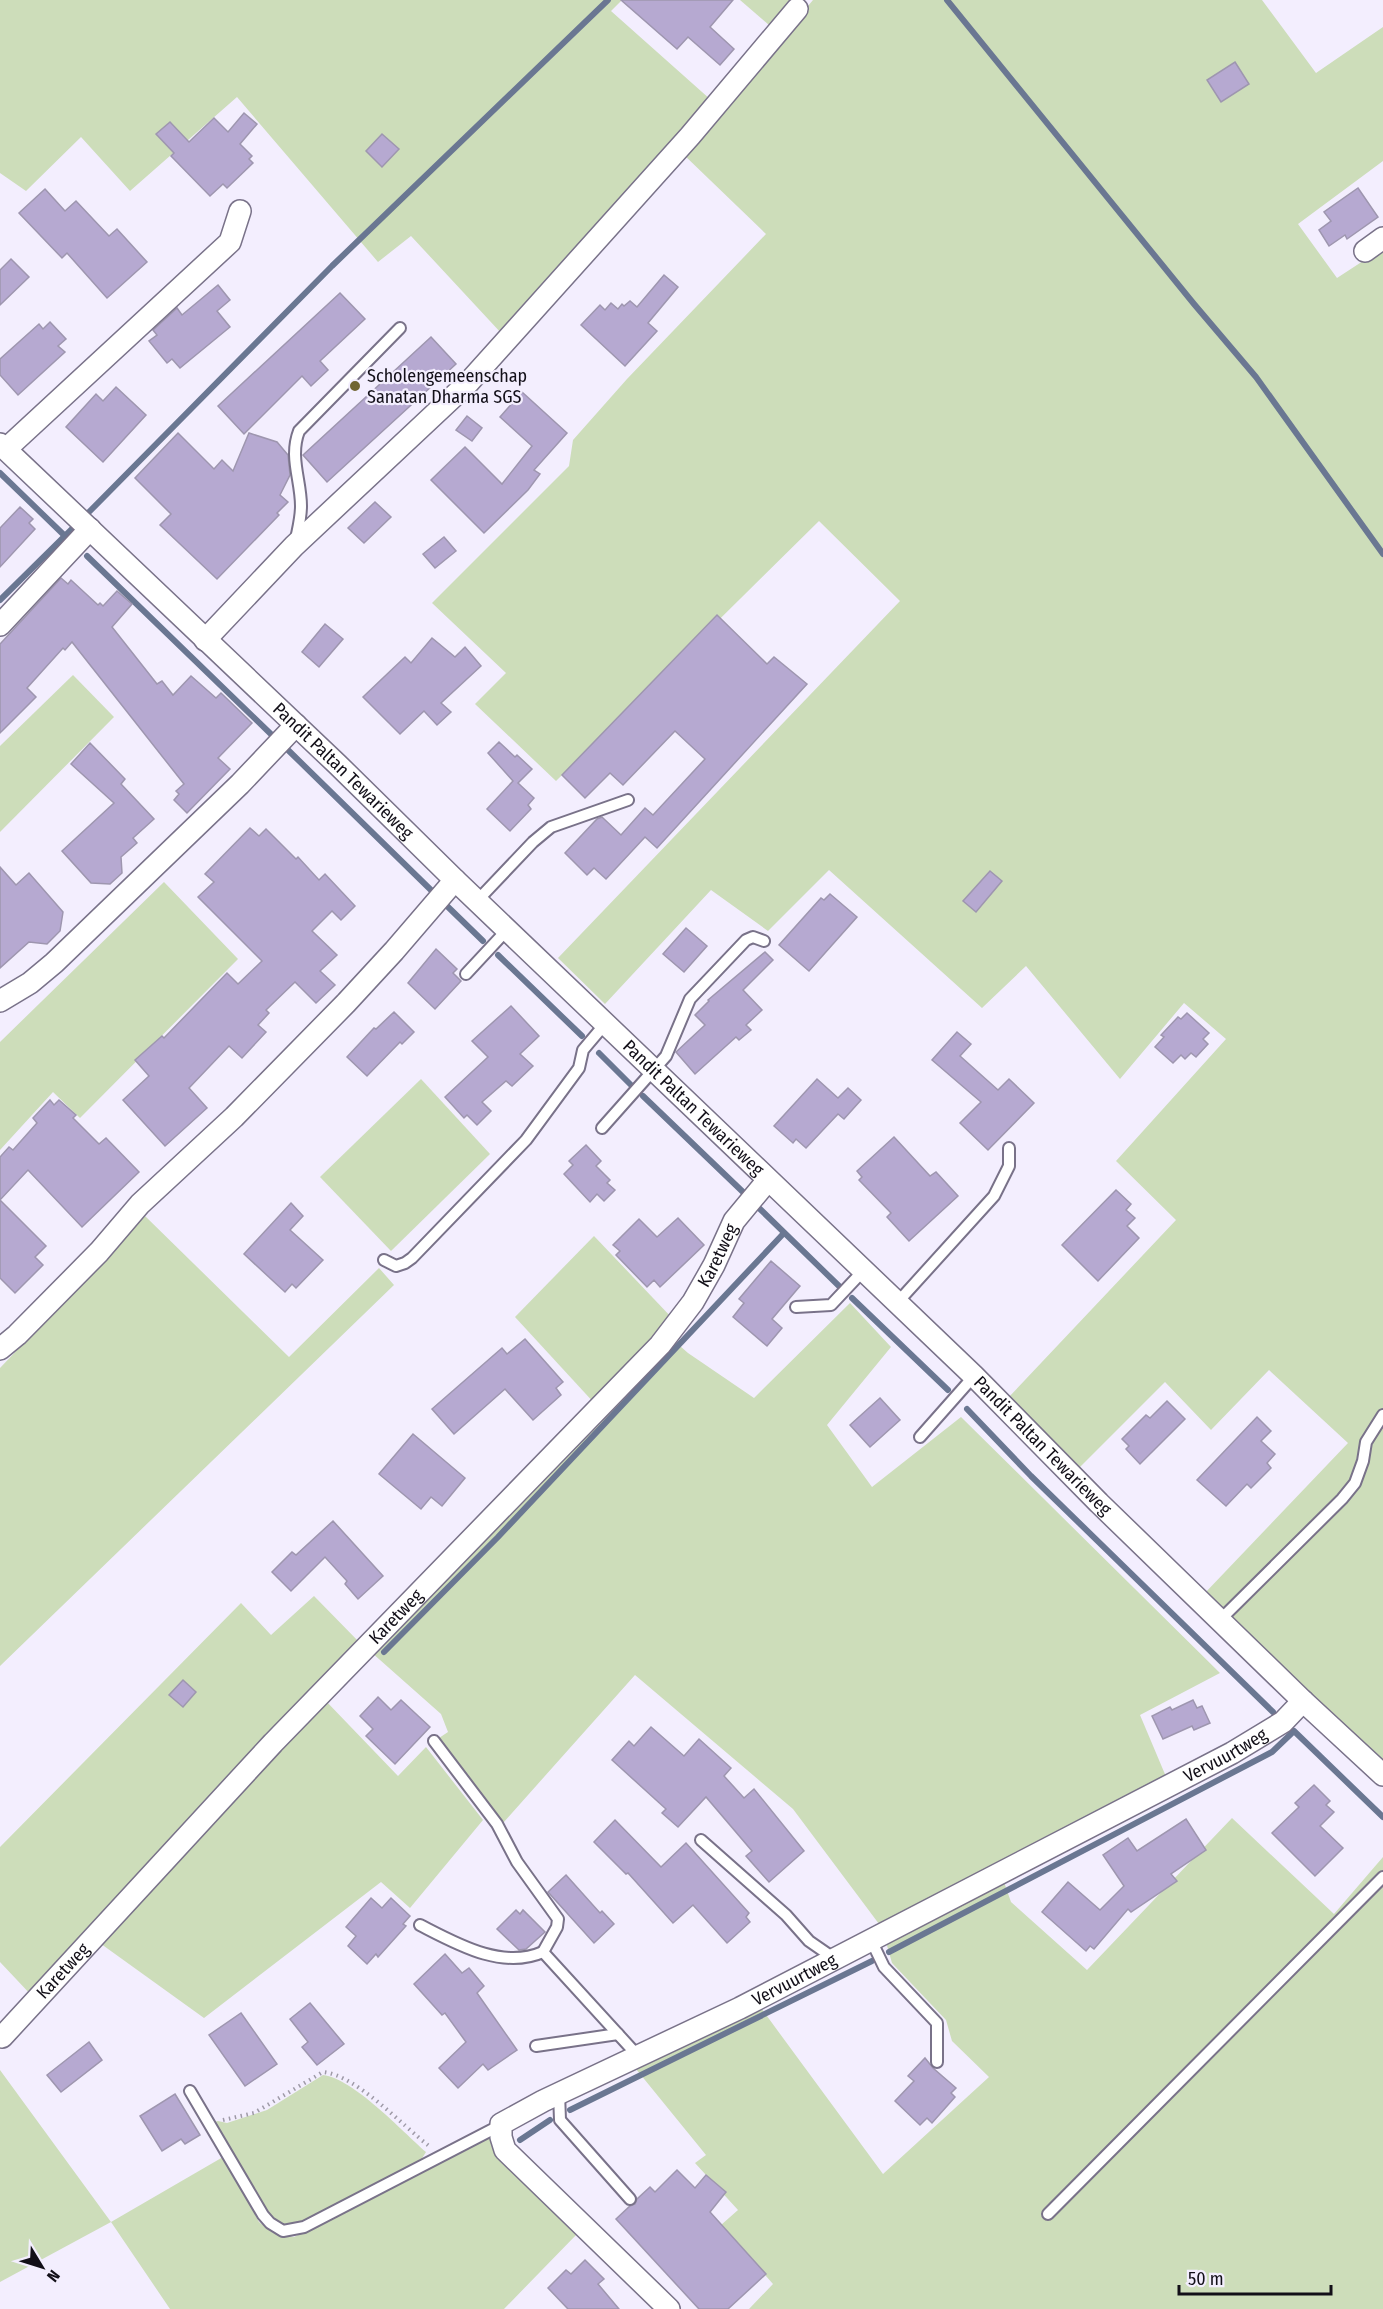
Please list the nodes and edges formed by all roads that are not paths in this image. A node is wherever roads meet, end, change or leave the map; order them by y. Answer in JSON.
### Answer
{"nodes":[{"id":1,"x":797,"y":9,"type":"dead end"},
{"id":2,"x":240,"y":211,"type":"dead end"},
{"id":3,"x":1383,"y":238,"type":"edge"},
{"id":4,"x":1365,"y":251,"type":"dead end"},
{"id":5,"x":400,"y":328,"type":"dead end"},
{"id":6,"x":3,"y":446,"type":"edge"},
{"id":7,"x":90,"y":529,"type":"junction"},
{"id":8,"x":294,"y":546,"type":"junction"},
{"id":9,"x":0,"y":624,"type":"edge"},
{"id":10,"x":205,"y":640,"type":"junction"},
{"id":11,"x":296,"y":725,"type":"junction"},
{"id":12,"x":628,"y":800,"type":"dead end"},
{"id":13,"x":455,"y":880,"type":"junction"},
{"id":14,"x":477,"y":901,"type":"junction"},
{"id":15,"x":507,"y":930,"type":"junction"},
{"id":16,"x":764,"y":941,"type":"dead end"},
{"id":17,"x":466,"y":974,"type":"dead end"},
{"id":18,"x":0,"y":1001,"type":"edge"},
{"id":19,"x":605,"y":1024,"type":"junction"},
{"id":20,"x":653,"y":1070,"type":"junction"},
{"id":21,"x":602,"y":1128,"type":"dead end"},
{"id":22,"x":1009,"y":1148,"type":"dead end"},
{"id":23,"x":768,"y":1180,"type":"junction"},
{"id":24,"x":384,"y":1260,"type":"dead end"},
{"id":25,"x":863,"y":1271,"type":"junction"},
{"id":26,"x":897,"y":1304,"type":"junction"},
{"id":27,"x":796,"y":1307,"type":"dead end"},
{"id":28,"x":0,"y":1349,"type":"edge"},
{"id":29,"x":974,"y":1376,"type":"junction"},
{"id":30,"x":1383,"y":1414,"type":"edge"},
{"id":31,"x":920,"y":1437,"type":"dead end"},
{"id":32,"x":1220,"y":1620,"type":"junction"},
{"id":33,"x":1303,"y":1701,"type":"junction"},
{"id":34,"x":434,"y":1741,"type":"dead end"},
{"id":35,"x":1383,"y":1775,"type":"edge"},
{"id":36,"x":701,"y":1840,"type":"dead end"},
{"id":37,"x":1383,"y":1877,"type":"edge"},
{"id":38,"x":420,"y":1925,"type":"dead end"},
{"id":39,"x":871,"y":1940,"type":"junction"},
{"id":40,"x":543,"y":1952,"type":"junction"},
{"id":41,"x":835,"y":1959,"type":"junction"},
{"id":42,"x":618,"y":2034,"type":"junction"},
{"id":43,"x":2,"y":2037,"type":"dead end"},
{"id":44,"x":536,"y":2046,"type":"dead end"},
{"id":45,"x":638,"y":2056,"type":"junction"},
{"id":46,"x":937,"y":2062,"type":"dead end"},
{"id":47,"x":190,"y":2091,"type":"dead end"},
{"id":48,"x":559,"y":2093,"type":"junction"},
{"id":49,"x":501,"y":2124,"type":"junction"},
{"id":50,"x":630,"y":2199,"type":"dead end"},
{"id":51,"x":1048,"y":2214,"type":"dead end"},
{"id":52,"x":669,"y":2309,"type":"edge"}],
"edges":[{"from":1,"to":8,"type":"street"},
{"from":2,"to":6,"type":"street"},
{"from":3,"to":4,"type":"street"},
{"from":5,"to":8,"type":"lane"},
{"from":6,"to":7,"type":"street","name":"Pandit Paltan Tewarieweg"},
{"from":7,"to":9,"type":"street"},
{"from":7,"to":10,"type":"street","name":"Pandit Paltan Tewarieweg"},
{"from":8,"to":10,"type":"street"},
{"from":10,"to":11,"type":"street","name":"Pandit Paltan Tewarieweg"},
{"from":11,"to":13,"type":"street","name":"Pandit Paltan Tewarieweg"},
{"from":11,"to":18,"type":"street"},
{"from":12,"to":14,"type":"lane"},
{"from":13,"to":14,"type":"street","name":"Pandit Paltan Tewarieweg"},
{"from":13,"to":28,"type":"street"},
{"from":14,"to":15,"type":"street","name":"Pandit Paltan Tewarieweg"},
{"from":15,"to":17,"type":"lane"},
{"from":15,"to":19,"type":"street","name":"Pandit Paltan Tewarieweg"},
{"from":16,"to":20,"type":"lane"},
{"from":19,"to":20,"type":"street","name":"Pandit Paltan Tewarieweg"},
{"from":19,"to":24,"type":"lane"},
{"from":20,"to":21,"type":"lane"},
{"from":20,"to":23,"type":"street","name":"Pandit Paltan Tewarieweg"},
{"from":22,"to":26,"type":"lane"},
{"from":23,"to":25,"type":"street","name":"Pandit Paltan Tewarieweg"},
{"from":23,"to":43,"type":"street","name":"Karetweg"},
{"from":25,"to":26,"type":"street","name":"Pandit Paltan Tewarieweg"},
{"from":25,"to":27,"type":"lane"},
{"from":26,"to":29,"type":"street","name":"Pandit Paltan Tewarieweg"},
{"from":29,"to":31,"type":"lane"},
{"from":29,"to":32,"type":"street","name":"Pandit Paltan Tewarieweg"},
{"from":30,"to":32,"type":"lane"},
{"from":32,"to":33,"type":"street","name":"Pandit Paltan Tewarieweg"},
{"from":33,"to":35,"type":"street","name":"Pandit Paltan Tewarieweg"},
{"from":33,"to":39,"type":"street","name":"Vervuurtweg"},
{"from":34,"to":40,"type":"lane"},
{"from":36,"to":41,"type":"lane"},
{"from":37,"to":51,"type":"lane"},
{"from":38,"to":40,"type":"lane"},
{"from":39,"to":41,"type":"street","name":"Vervuurtweg"},
{"from":39,"to":46,"type":"lane"},
{"from":40,"to":42,"type":"lane"},
{"from":41,"to":45,"type":"street","name":"Vervuurtweg"},
{"from":42,"to":44,"type":"lane"},
{"from":42,"to":45,"type":"lane"},
{"from":45,"to":48,"type":"street","name":"Vervuurtweg"},
{"from":47,"to":49,"type":"lane"},
{"from":48,"to":49,"type":"street","name":"Vervuurtweg"},
{"from":48,"to":50,"type":"lane"},
{"from":49,"to":52,"type":"street"}]}
